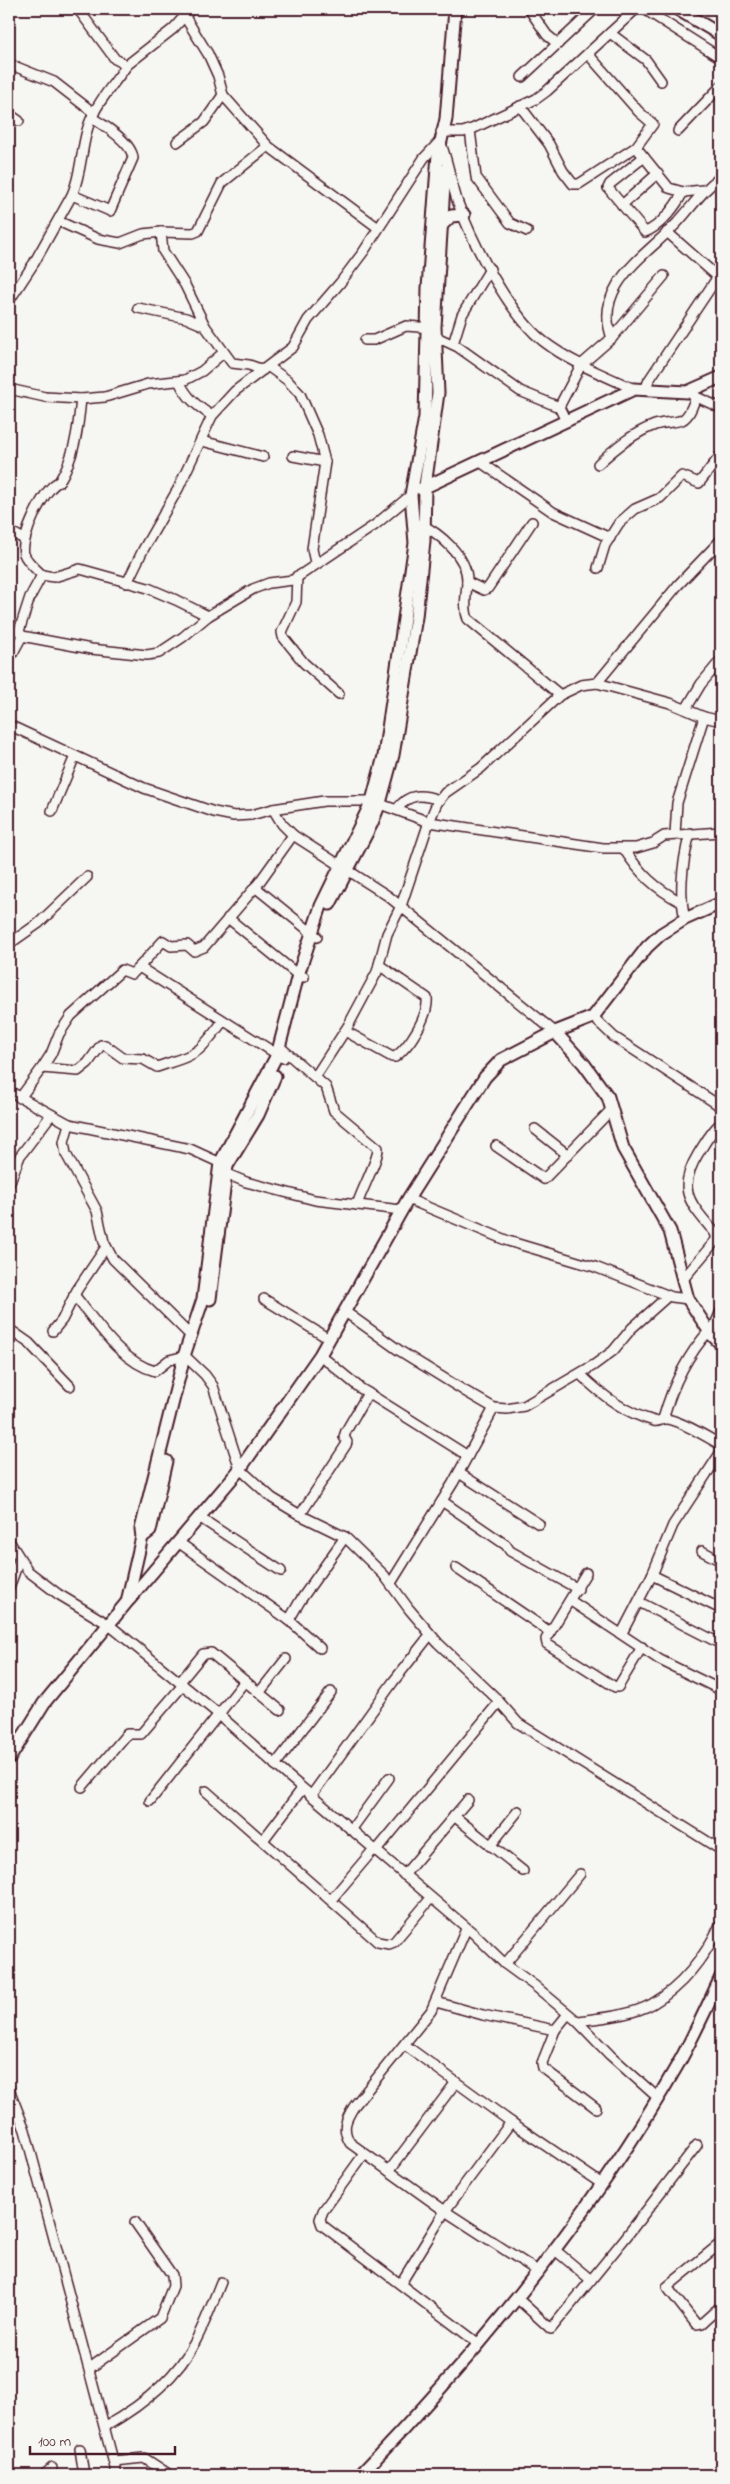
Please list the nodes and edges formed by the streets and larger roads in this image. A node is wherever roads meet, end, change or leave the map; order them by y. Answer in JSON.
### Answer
{"nodes":[{"id":1,"x":78,"y":9,"type":"edge"},
{"id":2,"x":191,"y":9,"type":"edge"},
{"id":3,"x":455,"y":9,"type":"edge"},
{"id":4,"x":529,"y":9,"type":"edge"},
{"id":5,"x":595,"y":9,"type":"edge"},
{"id":6,"x":636,"y":9,"type":"edge"},
{"id":7,"x":644,"y":9,"type":"edge"},
{"id":8,"x":677,"y":9,"type":"edge"},
{"id":9,"x":185,"y":17,"type":"junction"},
{"id":10,"x":610,"y":33,"type":"junction"},
{"id":11,"x":721,"y":35,"type":"edge"},
{"id":12,"x":558,"y":44,"type":"junction"},
{"id":13,"x":588,"y":54,"type":"junction"},
{"id":14,"x":721,"y":58,"type":"edge"},
{"id":15,"x":9,"y":64,"type":"edge"},
{"id":16,"x":127,"y":65,"type":"junction"},
{"id":17,"x":522,"y":77,"type":"dead end"},
{"id":18,"x":661,"y":80,"type":"dead end"},
{"id":19,"x":721,"y":86,"type":"edge"},
{"id":20,"x":223,"y":95,"type":"junction"},
{"id":21,"x":520,"y":106,"type":"junction"},
{"id":22,"x":9,"y":114,"type":"edge"},
{"id":23,"x":93,"y":116,"type":"junction"},
{"id":24,"x":19,"y":121,"type":"dead end"},
{"id":25,"x":470,"y":130,"type":"junction"},
{"id":26,"x":678,"y":132,"type":"dead end"},
{"id":27,"x":443,"y":135,"type":"junction"},
{"id":28,"x":177,"y":142,"type":"dead end"},
{"id":29,"x":268,"y":146,"type":"junction"},
{"id":30,"x":636,"y":147,"type":"junction"},
{"id":31,"x":446,"y":155,"type":"junction"},
{"id":32,"x":644,"y":157,"type":"junction"},
{"id":33,"x":658,"y":174,"type":"junction"},
{"id":34,"x":721,"y":177,"type":"edge"},
{"id":35,"x":703,"y":190,"type":"junction"},
{"id":36,"x":682,"y":192,"type":"junction"},
{"id":37,"x":72,"y":195,"type":"junction"},
{"id":38,"x":622,"y":205,"type":"junction"},
{"id":39,"x":464,"y":215,"type":"junction"},
{"id":40,"x":58,"y":221,"type":"junction"},
{"id":41,"x":441,"y":226,"type":"junction"},
{"id":42,"x":378,"y":227,"type":"junction"},
{"id":43,"x":527,"y":231,"type":"dead end"},
{"id":44,"x":161,"y":232,"type":"junction"},
{"id":45,"x":667,"y":232,"type":"junction"},
{"id":46,"x":490,"y":269,"type":"junction"},
{"id":47,"x":720,"y":275,"type":"edge"},
{"id":48,"x":664,"y":276,"type":"dead end"},
{"id":49,"x":9,"y":301,"type":"edge"},
{"id":50,"x":138,"y":308,"type":"dead end"},
{"id":51,"x":205,"y":326,"type":"junction"},
{"id":52,"x":431,"y":331,"type":"junction"},
{"id":53,"x":612,"y":338,"type":"junction"},
{"id":54,"x":365,"y":340,"type":"dead end"},
{"id":55,"x":453,"y":344,"type":"junction"},
{"id":56,"x":223,"y":353,"type":"junction"},
{"id":57,"x":582,"y":365,"type":"junction"},
{"id":58,"x":266,"y":368,"type":"junction"},
{"id":59,"x":721,"y":377,"type":"edge"},
{"id":60,"x":179,"y":381,"type":"junction"},
{"id":61,"x":9,"y":389,"type":"edge"},
{"id":62,"x":639,"y":390,"type":"junction"},
{"id":63,"x":691,"y":395,"type":"junction"},
{"id":64,"x":81,"y":399,"type":"junction"},
{"id":65,"x":559,"y":407,"type":"junction"},
{"id":66,"x":721,"y":408,"type":"edge"},
{"id":67,"x":212,"y":416,"type":"junction"},
{"id":68,"x":566,"y":421,"type":"junction"},
{"id":69,"x":202,"y":441,"type":"junction"},
{"id":70,"x":721,"y":454,"type":"edge"},
{"id":71,"x":293,"y":456,"type":"dead end"},
{"id":72,"x":263,"y":457,"type":"dead end"},
{"id":73,"x":479,"y":461,"type":"junction"},
{"id":74,"x":326,"y":462,"type":"junction"},
{"id":75,"x":598,"y":464,"type":"dead end"},
{"id":76,"x":425,"y":486,"type":"junction"},
{"id":77,"x":410,"y":496,"type":"junction"},
{"id":78,"x":532,"y":522,"type":"dead end"},
{"id":79,"x":418,"y":523,"type":"junction"},
{"id":80,"x":9,"y":531,"type":"edge"},
{"id":81,"x":610,"y":538,"type":"junction"},
{"id":82,"x":24,"y":539,"type":"junction"},
{"id":83,"x":721,"y":540,"type":"edge"},
{"id":84,"x":319,"y":562,"type":"junction"},
{"id":85,"x":598,"y":568,"type":"dead end"},
{"id":86,"x":42,"y":575,"type":"junction"},
{"id":87,"x":297,"y":576,"type":"junction"},
{"id":88,"x":467,"y":582,"type":"junction"},
{"id":89,"x":127,"y":583,"type":"junction"},
{"id":90,"x":208,"y":616,"type":"junction"},
{"id":91,"x":22,"y":636,"type":"junction"},
{"id":92,"x":9,"y":660,"type":"edge"},
{"id":93,"x":721,"y":660,"type":"edge"},
{"id":94,"x":597,"y":683,"type":"junction"},
{"id":95,"x":338,"y":694,"type":"dead end"},
{"id":96,"x":560,"y":695,"type":"junction"},
{"id":97,"x":686,"y":709,"type":"junction"},
{"id":98,"x":704,"y":717,"type":"junction"},
{"id":99,"x":721,"y":721,"type":"edge"},
{"id":100,"x":9,"y":725,"type":"edge"},
{"id":101,"x":75,"y":756,"type":"junction"},
{"id":102,"x":440,"y":800,"type":"junction"},
{"id":103,"x":376,"y":802,"type":"junction"},
{"id":104,"x":397,"y":808,"type":"junction"},
{"id":105,"x":273,"y":809,"type":"junction"},
{"id":106,"x":52,"y":810,"type":"dead end"},
{"id":107,"x":429,"y":822,"type":"junction"},
{"id":108,"x":721,"y":832,"type":"edge"},
{"id":109,"x":690,"y":833,"type":"junction"},
{"id":110,"x":675,"y":834,"type":"junction"},
{"id":111,"x":293,"y":835,"type":"junction"},
{"id":112,"x":624,"y":849,"type":"junction"},
{"id":113,"x":343,"y":868,"type":"junction"},
{"id":114,"x":87,"y":877,"type":"dead end"},
{"id":115,"x":255,"y":887,"type":"junction"},
{"id":116,"x":681,"y":902,"type":"junction"},
{"id":117,"x":721,"y":903,"type":"edge"},
{"id":118,"x":400,"y":906,"type":"junction"},
{"id":119,"x":228,"y":918,"type":"junction"},
{"id":120,"x":685,"y":919,"type":"junction"},
{"id":121,"x":314,"y":936,"type":"junction"},
{"id":122,"x":9,"y":944,"type":"edge"},
{"id":123,"x":379,"y":965,"type":"junction"},
{"id":124,"x":139,"y":967,"type":"junction"},
{"id":125,"x":301,"y":976,"type":"junction"},
{"id":126,"x":593,"y":1017,"type":"junction"},
{"id":127,"x":223,"y":1021,"type":"junction"},
{"id":128,"x":344,"y":1031,"type":"junction"},
{"id":129,"x":555,"y":1032,"type":"junction"},
{"id":130,"x":281,"y":1053,"type":"junction"},
{"id":131,"x":42,"y":1068,"type":"junction"},
{"id":132,"x":315,"y":1077,"type":"junction"},
{"id":133,"x":9,"y":1091,"type":"edge"},
{"id":134,"x":20,"y":1098,"type":"junction"},
{"id":135,"x":612,"y":1109,"type":"junction"},
{"id":136,"x":721,"y":1109,"type":"edge"},
{"id":137,"x":51,"y":1114,"type":"junction"},
{"id":138,"x":721,"y":1123,"type":"edge"},
{"id":139,"x":68,"y":1124,"type":"junction"},
{"id":140,"x":535,"y":1129,"type":"dead end"},
{"id":141,"x":496,"y":1146,"type":"dead end"},
{"id":142,"x":568,"y":1155,"type":"junction"},
{"id":143,"x":223,"y":1168,"type":"junction"},
{"id":144,"x":9,"y":1184,"type":"edge"},
{"id":145,"x":408,"y":1199,"type":"junction"},
{"id":146,"x":357,"y":1205,"type":"junction"},
{"id":147,"x":401,"y":1210,"type":"junction"},
{"id":148,"x":106,"y":1247,"type":"junction"},
{"id":149,"x":684,"y":1278,"type":"junction"},
{"id":150,"x":74,"y":1295,"type":"junction"},
{"id":151,"x":668,"y":1296,"type":"junction"},
{"id":152,"x":264,"y":1299,"type":"dead end"},
{"id":153,"x":688,"y":1299,"type":"junction"},
{"id":154,"x":344,"y":1311,"type":"junction"},
{"id":155,"x":721,"y":1311,"type":"edge"},
{"id":156,"x":9,"y":1329,"type":"edge"},
{"id":157,"x":53,"y":1331,"type":"dead end"},
{"id":158,"x":711,"y":1332,"type":"junction"},
{"id":159,"x":191,"y":1336,"type":"junction"},
{"id":160,"x":329,"y":1339,"type":"junction"},
{"id":161,"x":721,"y":1344,"type":"edge"},
{"id":162,"x":320,"y":1355,"type":"junction"},
{"id":163,"x":187,"y":1358,"type":"junction"},
{"id":164,"x":580,"y":1374,"type":"junction"},
{"id":165,"x":70,"y":1386,"type":"dead end"},
{"id":166,"x":368,"y":1393,"type":"junction"},
{"id":167,"x":494,"y":1408,"type":"junction"},
{"id":168,"x":663,"y":1419,"type":"junction"},
{"id":169,"x":721,"y":1445,"type":"edge"},
{"id":170,"x":721,"y":1452,"type":"edge"},
{"id":171,"x":468,"y":1456,"type":"junction"},
{"id":172,"x":240,"y":1469,"type":"junction"},
{"id":173,"x":458,"y":1473,"type":"junction"},
{"id":174,"x":442,"y":1501,"type":"junction"},
{"id":175,"x":300,"y":1515,"type":"junction"},
{"id":176,"x":199,"y":1518,"type":"junction"},
{"id":177,"x":539,"y":1524,"type":"dead end"},
{"id":178,"x":345,"y":1537,"type":"junction"},
{"id":179,"x":9,"y":1541,"type":"edge"},
{"id":180,"x":178,"y":1542,"type":"junction"},
{"id":181,"x":702,"y":1551,"type":"dead end"},
{"id":182,"x":19,"y":1560,"type":"junction"},
{"id":183,"x":721,"y":1560,"type":"edge"},
{"id":184,"x":456,"y":1568,"type":"dead end"},
{"id":185,"x":280,"y":1571,"type":"dead end"},
{"id":186,"x":586,"y":1573,"type":"dead end"},
{"id":187,"x":652,"y":1575,"type":"junction"},
{"id":188,"x":391,"y":1583,"type":"junction"},
{"id":189,"x":9,"y":1588,"type":"edge"},
{"id":190,"x":578,"y":1589,"type":"junction"},
{"id":191,"x":571,"y":1600,"type":"junction"},
{"id":192,"x":127,"y":1602,"type":"junction"},
{"id":193,"x":639,"y":1602,"type":"junction"},
{"id":194,"x":721,"y":1609,"type":"edge"},
{"id":195,"x":290,"y":1620,"type":"junction"},
{"id":196,"x":108,"y":1624,"type":"junction"},
{"id":197,"x":550,"y":1632,"type":"junction"},
{"id":198,"x":622,"y":1634,"type":"junction"},
{"id":199,"x":430,"y":1635,"type":"junction"},
{"id":200,"x":721,"y":1644,"type":"edge"},
{"id":201,"x":642,"y":1647,"type":"junction"},
{"id":202,"x":320,"y":1648,"type":"dead end"},
{"id":203,"x":286,"y":1660,"type":"dead end"},
{"id":204,"x":245,"y":1681,"type":"junction"},
{"id":205,"x":181,"y":1684,"type":"junction"},
{"id":206,"x":721,"y":1690,"type":"edge"},
{"id":207,"x":331,"y":1692,"type":"dead end"},
{"id":208,"x":259,"y":1693,"type":"junction"},
{"id":209,"x":499,"y":1702,"type":"junction"},
{"id":210,"x":280,"y":1710,"type":"dead end"},
{"id":211,"x":219,"y":1715,"type":"junction"},
{"id":212,"x":9,"y":1759,"type":"edge"},
{"id":213,"x":274,"y":1765,"type":"junction"},
{"id":214,"x":389,"y":1778,"type":"dead end"},
{"id":215,"x":82,"y":1787,"type":"dead end"},
{"id":216,"x":302,"y":1789,"type":"junction"},
{"id":217,"x":206,"y":1791,"type":"dead end"},
{"id":218,"x":311,"y":1796,"type":"junction"},
{"id":219,"x":468,"y":1800,"type":"dead end"},
{"id":220,"x":150,"y":1801,"type":"dead end"},
{"id":221,"x":518,"y":1811,"type":"dead end"},
{"id":222,"x":454,"y":1816,"type":"junction"},
{"id":223,"x":351,"y":1830,"type":"junction"},
{"id":224,"x":264,"y":1839,"type":"junction"},
{"id":225,"x":490,"y":1846,"type":"junction"},
{"id":226,"x":375,"y":1850,"type":"junction"},
{"id":227,"x":721,"y":1850,"type":"edge"},
{"id":228,"x":523,"y":1871,"type":"dead end"},
{"id":229,"x":580,"y":1874,"type":"dead end"},
{"id":230,"x":404,"y":1875,"type":"junction"},
{"id":231,"x":431,"y":1898,"type":"junction"},
{"id":232,"x":331,"y":1900,"type":"junction"},
{"id":233,"x":721,"y":1923,"type":"edge"},
{"id":234,"x":466,"y":1929,"type":"junction"},
{"id":235,"x":505,"y":1964,"type":"junction"},
{"id":236,"x":721,"y":1978,"type":"edge"},
{"id":237,"x":436,"y":2002,"type":"junction"},
{"id":238,"x":568,"y":2014,"type":"junction"},
{"id":239,"x":577,"y":2021,"type":"junction"},
{"id":240,"x":555,"y":2030,"type":"junction"},
{"id":241,"x":405,"y":2045,"type":"junction"},
{"id":242,"x":456,"y":2082,"type":"junction"},
{"id":243,"x":9,"y":2089,"type":"edge"},
{"id":244,"x":657,"y":2096,"type":"junction"},
{"id":245,"x":596,"y":2108,"type":"dead end"},
{"id":246,"x":511,"y":2122,"type":"junction"},
{"id":247,"x":697,"y":2145,"type":"dead end"},
{"id":248,"x":364,"y":2154,"type":"junction"},
{"id":249,"x":389,"y":2171,"type":"junction"},
{"id":250,"x":602,"y":2184,"type":"junction"},
{"id":251,"x":445,"y":2211,"type":"junction"},
{"id":252,"x":134,"y":2222,"type":"dead end"},
{"id":253,"x":721,"y":2243,"type":"edge"},
{"id":254,"x":555,"y":2250,"type":"junction"},
{"id":255,"x":539,"y":2272,"type":"junction"},
{"id":256,"x":591,"y":2280,"type":"junction"},
{"id":257,"x":221,"y":2282,"type":"dead end"},
{"id":258,"x":401,"y":2283,"type":"junction"},
{"id":259,"x":518,"y":2299,"type":"junction"},
{"id":260,"x":721,"y":2306,"type":"edge"},
{"id":261,"x":479,"y":2344,"type":"junction"},
{"id":262,"x":90,"y":2368,"type":"junction"},
{"id":263,"x":106,"y":2426,"type":"junction"},
{"id":264,"x":80,"y":2450,"type":"dead end"},
{"id":265,"x":114,"y":2461,"type":"junction"},
{"id":266,"x":52,"y":2468,"type":"dead end"},
{"id":267,"x":44,"y":2475,"type":"edge"},
{"id":268,"x":84,"y":2475,"type":"edge"},
{"id":269,"x":117,"y":2475,"type":"edge"},
{"id":270,"x":170,"y":2475,"type":"edge"},
{"id":271,"x":360,"y":2475,"type":"edge"}],
"edges":[{"from":1,"to":16,"type":"street"},
{"from":2,"to":9,"type":"street"},
{"from":3,"to":27,"type":"street"},
{"from":4,"to":12,"type":"street"},
{"from":5,"to":12,"type":"street"},
{"from":6,"to":10,"type":"street"},
{"from":7,"to":14,"type":"street"},
{"from":8,"to":11,"type":"street"},
{"from":9,"to":16,"type":"street"},
{"from":9,"to":20,"type":"street"},
{"from":10,"to":13,"type":"street"},
{"from":10,"to":18,"type":"street"},
{"from":12,"to":17,"type":"street"},
{"from":13,"to":21,"type":"street"},
{"from":13,"to":30,"type":"street"},
{"from":15,"to":23,"type":"street"},
{"from":16,"to":23,"type":"street"},
{"from":19,"to":26,"type":"street"},
{"from":20,"to":28,"type":"street"},
{"from":20,"to":29,"type":"street"},
{"from":21,"to":25,"type":"street"},
{"from":21,"to":30,"type":"street"},
{"from":22,"to":24,"type":"street"},
{"from":23,"to":37,"type":"street"},
{"from":23,"to":37,"type":"street"},
{"from":25,"to":27,"type":"street"},
{"from":25,"to":43,"type":"street"},
{"from":27,"to":31,"type":"street"},
{"from":27,"to":42,"type":"street"},
{"from":27,"to":52,"type":"street"},
{"from":29,"to":42,"type":"street"},
{"from":29,"to":44,"type":"street"},
{"from":30,"to":32,"type":"street"},
{"from":31,"to":39,"type":"street"},
{"from":31,"to":41,"type":"street"},
{"from":32,"to":33,"type":"street"},
{"from":32,"to":38,"type":"street"},
{"from":33,"to":36,"type":"street"},
{"from":33,"to":38,"type":"street"},
{"from":34,"to":35,"type":"street"},
{"from":35,"to":36,"type":"street"},
{"from":35,"to":45,"type":"street"},
{"from":36,"to":38,"type":"street"},
{"from":37,"to":40,"type":"street"},
{"from":39,"to":41,"type":"street"},
{"from":39,"to":46,"type":"street"},
{"from":40,"to":44,"type":"street"},
{"from":40,"to":49,"type":"street"},
{"from":41,"to":52,"type":"street"},
{"from":42,"to":58,"type":"street"},
{"from":44,"to":51,"type":"street"},
{"from":45,"to":47,"type":"street"},
{"from":45,"to":53,"type":"street"},
{"from":46,"to":55,"type":"street"},
{"from":46,"to":57,"type":"street"},
{"from":47,"to":62,"type":"street"},
{"from":48,"to":53,"type":"street"},
{"from":50,"to":51,"type":"street"},
{"from":51,"to":56,"type":"street"},
{"from":52,"to":54,"type":"street"},
{"from":52,"to":55,"type":"street"},
{"from":52,"to":76,"type":"street"},
{"from":52,"to":77,"type":"street"},
{"from":53,"to":57,"type":"street"},
{"from":55,"to":65,"type":"street"},
{"from":56,"to":58,"type":"street"},
{"from":56,"to":60,"type":"street"},
{"from":57,"to":62,"type":"street"},
{"from":57,"to":65,"type":"street"},
{"from":58,"to":67,"type":"street"},
{"from":58,"to":74,"type":"street"},
{"from":59,"to":63,"type":"street"},
{"from":60,"to":64,"type":"street"},
{"from":60,"to":67,"type":"street"},
{"from":61,"to":64,"type":"street"},
{"from":62,"to":63,"type":"street"},
{"from":62,"to":68,"type":"street"},
{"from":63,"to":66,"type":"street"},
{"from":63,"to":75,"type":"street"},
{"from":64,"to":82,"type":"street"},
{"from":65,"to":68,"type":"street"},
{"from":67,"to":69,"type":"street"},
{"from":68,"to":73,"type":"street"},
{"from":69,"to":72,"type":"street"},
{"from":69,"to":89,"type":"street"},
{"from":70,"to":81,"type":"street"},
{"from":71,"to":74,"type":"street"},
{"from":73,"to":76,"type":"street"},
{"from":73,"to":81,"type":"street"},
{"from":74,"to":84,"type":"street"},
{"from":76,"to":77,"type":"street"},
{"from":76,"to":79,"type":"street"},
{"from":77,"to":79,"type":"street"},
{"from":77,"to":84,"type":"street"},
{"from":78,"to":88,"type":"street"},
{"from":79,"to":88,"type":"street"},
{"from":79,"to":103,"type":"street"},
{"from":80,"to":82,"type":"street"},
{"from":81,"to":85,"type":"street"},
{"from":82,"to":86,"type":"street"},
{"from":83,"to":94,"type":"street"},
{"from":84,"to":87,"type":"street"},
{"from":86,"to":89,"type":"street"},
{"from":86,"to":91,"type":"street"},
{"from":87,"to":90,"type":"street"},
{"from":87,"to":95,"type":"street"},
{"from":88,"to":96,"type":"street"},
{"from":89,"to":90,"type":"street"},
{"from":90,"to":91,"type":"street"},
{"from":91,"to":92,"type":"street"},
{"from":93,"to":97,"type":"street"},
{"from":94,"to":96,"type":"street"},
{"from":94,"to":97,"type":"street"},
{"from":96,"to":102,"type":"street"},
{"from":97,"to":98,"type":"street"},
{"from":98,"to":99,"type":"street"},
{"from":98,"to":110,"type":"street"},
{"from":100,"to":101,"type":"street"},
{"from":101,"to":105,"type":"street"},
{"from":101,"to":106,"type":"street"},
{"from":102,"to":104,"type":"street"},
{"from":102,"to":107,"type":"street"},
{"from":103,"to":104,"type":"street"},
{"from":103,"to":105,"type":"street"},
{"from":103,"to":113,"type":"street"},
{"from":104,"to":107,"type":"street"},
{"from":105,"to":111,"type":"street"},
{"from":107,"to":112,"type":"street"},
{"from":107,"to":118,"type":"street"},
{"from":108,"to":109,"type":"street"},
{"from":109,"to":110,"type":"street"},
{"from":109,"to":116,"type":"street"},
{"from":110,"to":112,"type":"street"},
{"from":111,"to":113,"type":"street"},
{"from":111,"to":115,"type":"street"},
{"from":112,"to":116,"type":"street"},
{"from":113,"to":118,"type":"street"},
{"from":113,"to":121,"type":"street"},
{"from":114,"to":122,"type":"street"},
{"from":115,"to":119,"type":"street"},
{"from":115,"to":121,"type":"street"},
{"from":116,"to":120,"type":"street"},
{"from":117,"to":120,"type":"street"},
{"from":118,"to":123,"type":"street"},
{"from":118,"to":129,"type":"street"},
{"from":119,"to":124,"type":"street"},
{"from":119,"to":125,"type":"street"},
{"from":120,"to":126,"type":"street"},
{"from":121,"to":125,"type":"street"},
{"from":123,"to":128,"type":"street"},
{"from":123,"to":128,"type":"street"},
{"from":124,"to":127,"type":"street"},
{"from":124,"to":131,"type":"street"},
{"from":125,"to":130,"type":"street"},
{"from":126,"to":129,"type":"street"},
{"from":126,"to":136,"type":"street"},
{"from":127,"to":130,"type":"street"},
{"from":127,"to":131,"type":"street"},
{"from":128,"to":132,"type":"street"},
{"from":129,"to":135,"type":"street"},
{"from":129,"to":145,"type":"street"},
{"from":130,"to":132,"type":"street"},
{"from":130,"to":143,"type":"street"},
{"from":131,"to":134,"type":"street"},
{"from":132,"to":146,"type":"street"},
{"from":133,"to":134,"type":"street"},
{"from":134,"to":137,"type":"street"},
{"from":135,"to":142,"type":"street"},
{"from":135,"to":149,"type":"street"},
{"from":137,"to":139,"type":"street"},
{"from":137,"to":144,"type":"street"},
{"from":138,"to":149,"type":"street"},
{"from":139,"to":143,"type":"street"},
{"from":139,"to":148,"type":"street"},
{"from":140,"to":142,"type":"street"},
{"from":141,"to":142,"type":"street"},
{"from":143,"to":146,"type":"street"},
{"from":143,"to":159,"type":"street"},
{"from":143,"to":163,"type":"street"},
{"from":145,"to":147,"type":"street"},
{"from":145,"to":151,"type":"street"},
{"from":146,"to":147,"type":"street"},
{"from":147,"to":154,"type":"street"},
{"from":148,"to":150,"type":"street"},
{"from":148,"to":159,"type":"street"},
{"from":149,"to":153,"type":"street"},
{"from":150,"to":157,"type":"street"},
{"from":150,"to":163,"type":"street"},
{"from":151,"to":153,"type":"street"},
{"from":151,"to":164,"type":"street"},
{"from":152,"to":160,"type":"street"},
{"from":153,"to":158,"type":"street"},
{"from":154,"to":160,"type":"street"},
{"from":154,"to":167,"type":"street"},
{"from":155,"to":158,"type":"street"},
{"from":156,"to":165,"type":"street"},
{"from":158,"to":161,"type":"street"},
{"from":158,"to":168,"type":"street"},
{"from":159,"to":163,"type":"street"},
{"from":160,"to":162,"type":"street"},
{"from":162,"to":166,"type":"street"},
{"from":162,"to":172,"type":"street"},
{"from":163,"to":172,"type":"street"},
{"from":163,"to":192,"type":"street"},
{"from":164,"to":167,"type":"street"},
{"from":164,"to":168,"type":"street"},
{"from":166,"to":171,"type":"street"},
{"from":166,"to":175,"type":"street"},
{"from":167,"to":171,"type":"street"},
{"from":168,"to":169,"type":"street"},
{"from":170,"to":187,"type":"street"},
{"from":171,"to":173,"type":"street"},
{"from":172,"to":175,"type":"street"},
{"from":172,"to":176,"type":"street"},
{"from":173,"to":174,"type":"street"},
{"from":173,"to":177,"type":"street"},
{"from":174,"to":188,"type":"street"},
{"from":174,"to":190,"type":"street"},
{"from":175,"to":178,"type":"street"},
{"from":176,"to":180,"type":"street"},
{"from":176,"to":185,"type":"street"},
{"from":178,"to":188,"type":"street"},
{"from":178,"to":195,"type":"street"},
{"from":179,"to":182,"type":"street"},
{"from":180,"to":192,"type":"street"},
{"from":180,"to":195,"type":"street"},
{"from":181,"to":183,"type":"street"},
{"from":182,"to":189,"type":"street"},
{"from":182,"to":196,"type":"street"},
{"from":184,"to":197,"type":"street"},
{"from":186,"to":190,"type":"street"},
{"from":187,"to":193,"type":"street"},
{"from":187,"to":194,"type":"street"},
{"from":188,"to":199,"type":"street"},
{"from":190,"to":191,"type":"street"},
{"from":191,"to":197,"type":"street"},
{"from":191,"to":198,"type":"street"},
{"from":192,"to":196,"type":"street"},
{"from":193,"to":198,"type":"street"},
{"from":193,"to":200,"type":"street"},
{"from":195,"to":202,"type":"street"},
{"from":196,"to":205,"type":"street"},
{"from":196,"to":212,"type":"street"},
{"from":197,"to":201,"type":"street"},
{"from":198,"to":201,"type":"street"},
{"from":199,"to":209,"type":"street"},
{"from":199,"to":218,"type":"street"},
{"from":201,"to":206,"type":"street"},
{"from":203,"to":208,"type":"street"},
{"from":204,"to":205,"type":"street"},
{"from":204,"to":208,"type":"street"},
{"from":204,"to":211,"type":"street"},
{"from":205,"to":211,"type":"street"},
{"from":205,"to":215,"type":"street"},
{"from":207,"to":213,"type":"street"},
{"from":208,"to":210,"type":"street"},
{"from":209,"to":226,"type":"street"},
{"from":209,"to":227,"type":"street"},
{"from":211,"to":213,"type":"street"},
{"from":211,"to":220,"type":"street"},
{"from":213,"to":216,"type":"street"},
{"from":214,"to":223,"type":"street"},
{"from":216,"to":218,"type":"street"},
{"from":216,"to":224,"type":"street"},
{"from":217,"to":224,"type":"street"},
{"from":218,"to":223,"type":"street"},
{"from":219,"to":222,"type":"street"},
{"from":221,"to":225,"type":"street"},
{"from":222,"to":225,"type":"street"},
{"from":222,"to":230,"type":"street"},
{"from":223,"to":226,"type":"street"},
{"from":224,"to":232,"type":"street"},
{"from":225,"to":228,"type":"street"},
{"from":226,"to":230,"type":"street"},
{"from":226,"to":232,"type":"street"},
{"from":229,"to":235,"type":"street"},
{"from":230,"to":231,"type":"street"},
{"from":231,"to":232,"type":"street"},
{"from":231,"to":234,"type":"street"},
{"from":233,"to":239,"type":"street"},
{"from":234,"to":235,"type":"street"},
{"from":234,"to":237,"type":"street"},
{"from":235,"to":238,"type":"street"},
{"from":236,"to":244,"type":"street"},
{"from":237,"to":240,"type":"street"},
{"from":237,"to":241,"type":"street"},
{"from":238,"to":239,"type":"street"},
{"from":238,"to":240,"type":"street"},
{"from":239,"to":244,"type":"street"},
{"from":240,"to":245,"type":"street"},
{"from":241,"to":242,"type":"street"},
{"from":241,"to":248,"type":"street"},
{"from":242,"to":246,"type":"street"},
{"from":242,"to":249,"type":"street"},
{"from":243,"to":262,"type":"street"},
{"from":244,"to":250,"type":"street"},
{"from":246,"to":250,"type":"street"},
{"from":246,"to":251,"type":"street"},
{"from":247,"to":256,"type":"street"},
{"from":248,"to":249,"type":"street"},
{"from":248,"to":258,"type":"street"},
{"from":249,"to":251,"type":"street"},
{"from":250,"to":254,"type":"street"},
{"from":251,"to":255,"type":"street"},
{"from":251,"to":258,"type":"street"},
{"from":252,"to":262,"type":"street"},
{"from":253,"to":260,"type":"street"},
{"from":254,"to":255,"type":"street"},
{"from":254,"to":256,"type":"street"},
{"from":255,"to":259,"type":"street"},
{"from":256,"to":259,"type":"street"},
{"from":257,"to":263,"type":"street"},
{"from":258,"to":261,"type":"street"},
{"from":259,"to":261,"type":"street"},
{"from":261,"to":271,"type":"street"},
{"from":262,"to":263,"type":"street"},
{"from":263,"to":265,"type":"street"},
{"from":264,"to":268,"type":"street"},
{"from":265,"to":269,"type":"street"},
{"from":265,"to":270,"type":"street"},
{"from":266,"to":267,"type":"street"}]}
